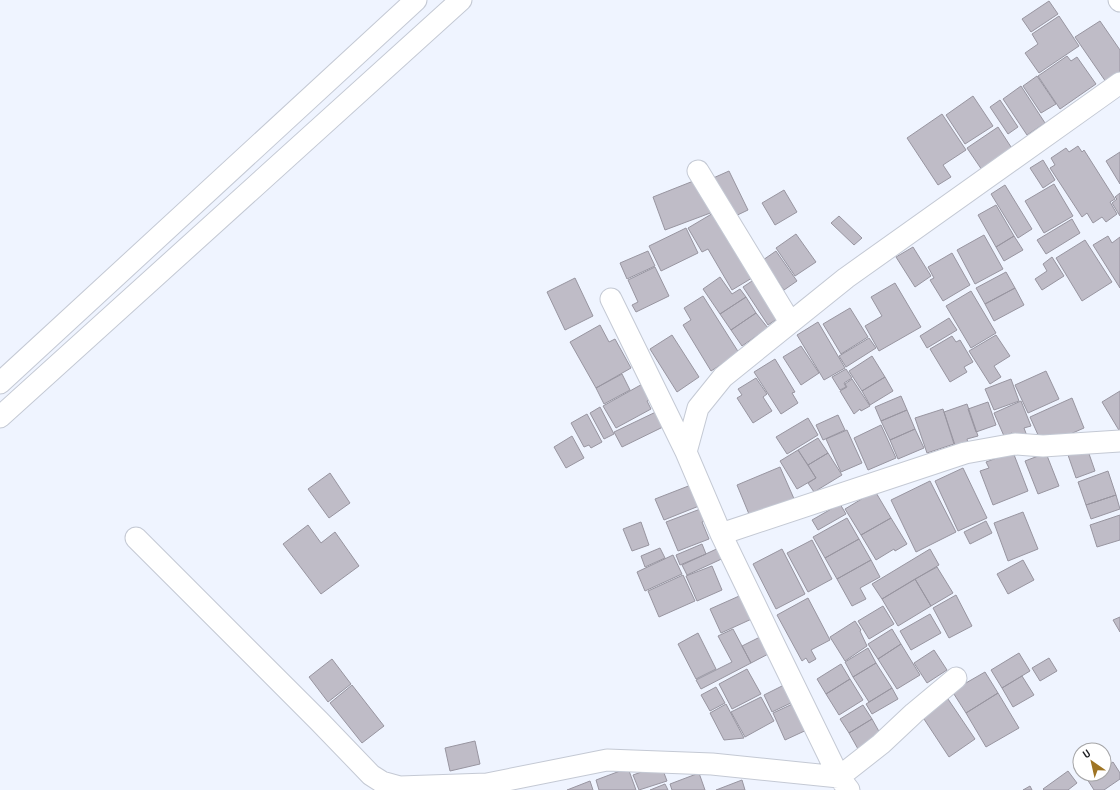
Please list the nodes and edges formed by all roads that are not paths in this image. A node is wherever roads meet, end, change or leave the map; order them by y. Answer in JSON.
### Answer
{"nodes":[{"id":1,"x":416,"y":0,"type":"edge"},
{"id":2,"x":461,"y":0,"type":"edge"},
{"id":3,"x":1120,"y":83,"type":"edge"},
{"id":4,"x":698,"y":171,"type":"dead end"},
{"id":5,"x":611,"y":299,"type":"dead end"},
{"id":6,"x":790,"y":322,"type":"junction"},
{"id":7,"x":78,"y":329,"type":"junction"},
{"id":8,"x":0,"y":383,"type":"edge"},
{"id":9,"x":0,"y":417,"type":"edge"},
{"id":10,"x":1120,"y":441,"type":"edge"},
{"id":11,"x":686,"y":452,"type":"junction"},
{"id":12,"x":721,"y":534,"type":"junction"},
{"id":13,"x":136,"y":538,"type":"dead end"},
{"id":14,"x":956,"y":678,"type":"dead end"},
{"id":15,"x":844,"y":783,"type":"edge"}],
"edges":[{"from":1,"to":7,"type":"street"},
{"from":2,"to":7,"type":"street"},
{"from":3,"to":6,"type":"street"},
{"from":4,"to":6,"type":"street"},
{"from":5,"to":11,"type":"street"},
{"from":6,"to":11,"type":"street"},
{"from":7,"to":8,"type":"street"},
{"from":7,"to":9,"type":"street"},
{"from":10,"to":12,"type":"street"},
{"from":11,"to":12,"type":"street"},
{"from":12,"to":15,"type":"street"},
{"from":13,"to":15,"type":"street"},
{"from":14,"to":15,"type":"street"}]}
